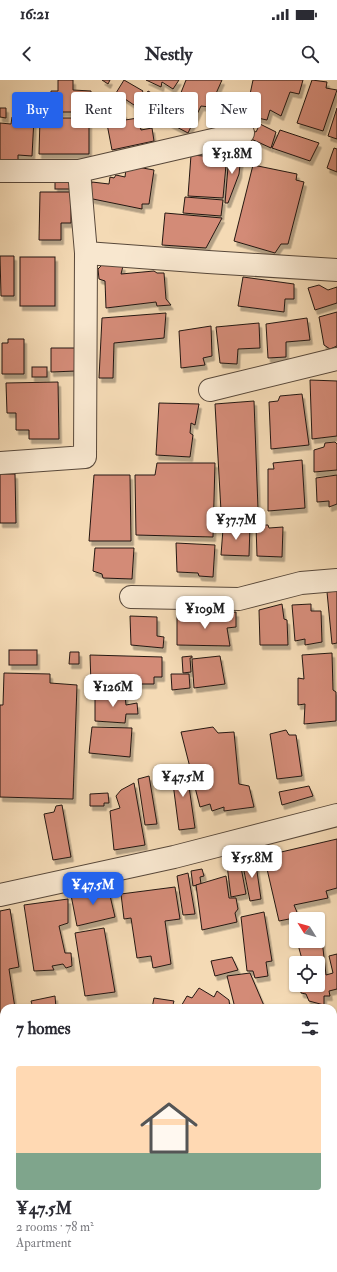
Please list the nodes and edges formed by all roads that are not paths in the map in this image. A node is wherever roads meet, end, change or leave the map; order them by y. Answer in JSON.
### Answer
{"nodes":[{"id":1,"x":244,"y":133,"type":"dead end"},
{"id":2,"x":0,"y":171,"type":"edge"},
{"id":3,"x":79,"y":171,"type":"junction"},
{"id":4,"x":86,"y":253,"type":"junction"},
{"id":5,"x":337,"y":270,"type":"edge"},
{"id":6,"x":337,"y":359,"type":"edge"},
{"id":7,"x":210,"y":390,"type":"dead end"},
{"id":8,"x":0,"y":463,"type":"edge"},
{"id":9,"x":337,"y":580,"type":"edge"},
{"id":10,"x":130,"y":597,"type":"dead end"},
{"id":11,"x":337,"y":814,"type":"edge"},
{"id":12,"x":0,"y":896,"type":"edge"}],
"edges":[{"from":1,"to":3,"type":"street"},
{"from":2,"to":3,"type":"street"},
{"from":3,"to":4,"type":"street"},
{"from":4,"to":5,"type":"street"},
{"from":4,"to":8,"type":"street"},
{"from":6,"to":7,"type":"street"},
{"from":9,"to":10,"type":"street"},
{"from":11,"to":12,"type":"street"}]}
